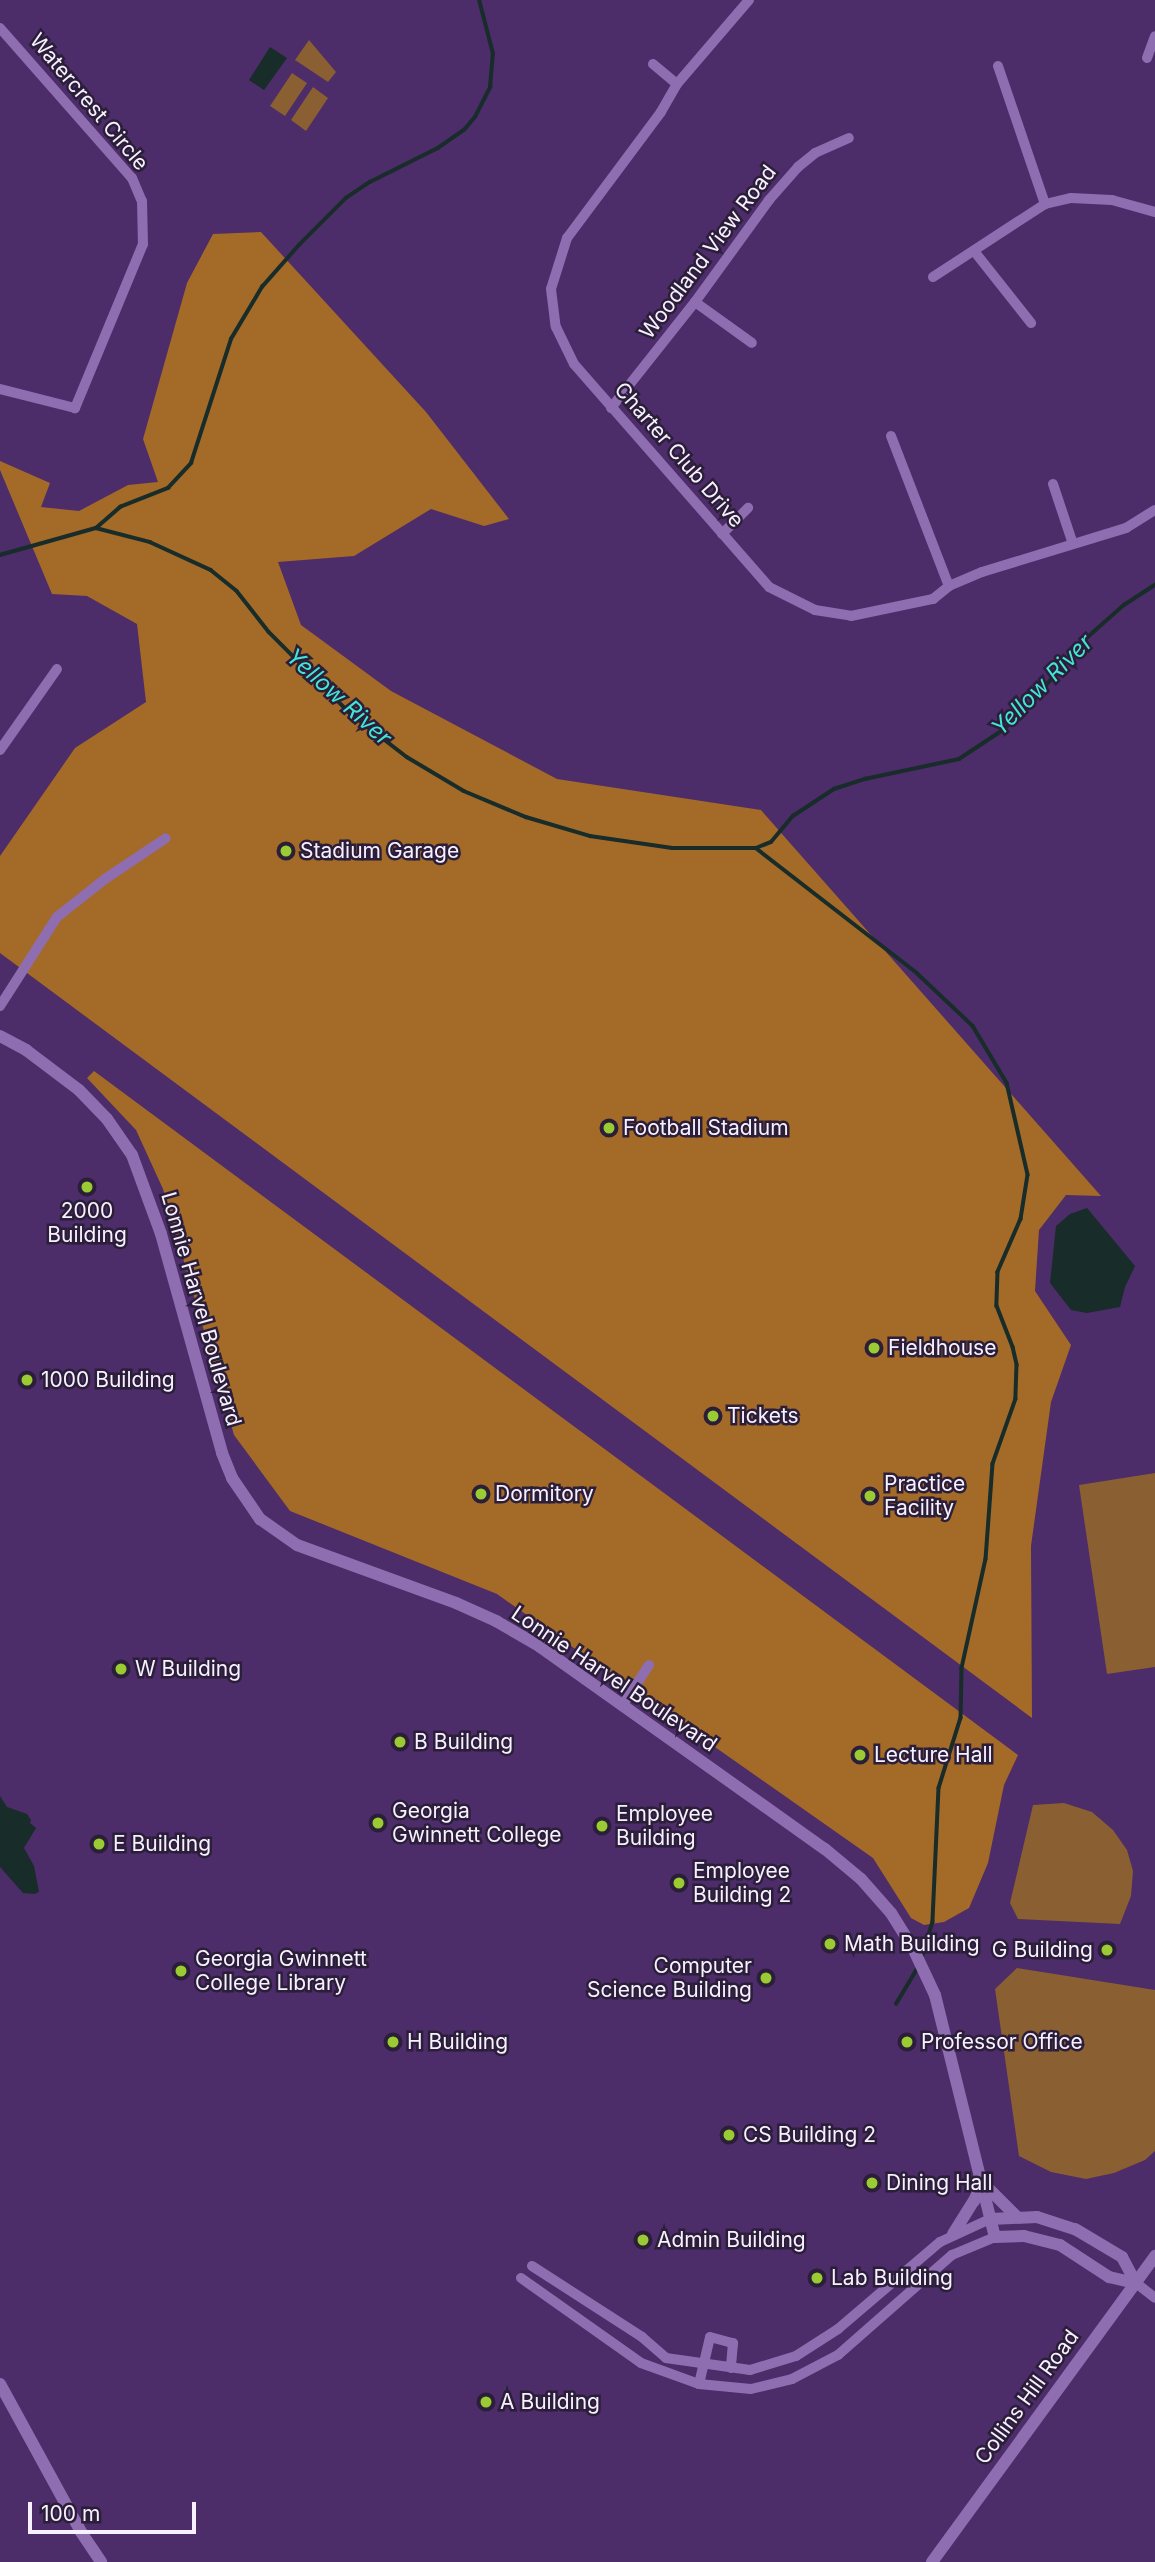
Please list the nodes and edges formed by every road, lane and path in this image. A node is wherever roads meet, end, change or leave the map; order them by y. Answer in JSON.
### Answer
{"nodes":[{"id":1,"x":749,"y":0,"type":"edge"},
{"id":2,"x":0,"y":28,"type":"edge"},
{"id":3,"x":1155,"y":36,"type":"edge"},
{"id":4,"x":1147,"y":58,"type":"dead end"},
{"id":5,"x":653,"y":64,"type":"dead end"},
{"id":6,"x":998,"y":66,"type":"dead end"},
{"id":7,"x":677,"y":84,"type":"junction"},
{"id":8,"x":849,"y":138,"type":"dead end"},
{"id":9,"x":1045,"y":204,"type":"junction"},
{"id":10,"x":1155,"y":212,"type":"edge"},
{"id":11,"x":974,"y":251,"type":"junction"},
{"id":12,"x":933,"y":277,"type":"dead end"},
{"id":13,"x":695,"y":302,"type":"junction"},
{"id":14,"x":1031,"y":323,"type":"dead end"},
{"id":15,"x":752,"y":343,"type":"dead end"},
{"id":16,"x":0,"y":389,"type":"edge"},
{"id":17,"x":611,"y":408,"type":"junction"},
{"id":18,"x":891,"y":436,"type":"dead end"},
{"id":19,"x":1053,"y":484,"type":"dead end"},
{"id":20,"x":748,"y":508,"type":"dead end"},
{"id":21,"x":1155,"y":510,"type":"edge"},
{"id":22,"x":722,"y":534,"type":"junction"},
{"id":23,"x":1073,"y":544,"type":"junction"},
{"id":24,"x":949,"y":586,"type":"junction"},
{"id":25,"x":57,"y":669,"type":"dead end"},
{"id":26,"x":0,"y":750,"type":"edge"},
{"id":27,"x":166,"y":838,"type":"dead end"},
{"id":28,"x":0,"y":1006,"type":"edge"},
{"id":29,"x":0,"y":1036,"type":"edge"},
{"id":30,"x":649,"y":1665,"type":"dead end"},
{"id":31,"x":622,"y":1706,"type":"junction"},
{"id":32,"x":982,"y":2182,"type":"junction"},
{"id":33,"x":1017,"y":2216,"type":"junction"},
{"id":34,"x":990,"y":2219,"type":"junction"},
{"id":35,"x":953,"y":2234,"type":"junction"},
{"id":36,"x":995,"y":2237,"type":"junction"},
{"id":37,"x":1155,"y":2256,"type":"edge"},
{"id":38,"x":532,"y":2266,"type":"dead end"},
{"id":39,"x":521,"y":2278,"type":"dead end"},
{"id":40,"x":1136,"y":2283,"type":"junction"},
{"id":41,"x":1155,"y":2298,"type":"edge"},
{"id":42,"x":704,"y":2365,"type":"junction"},
{"id":43,"x":731,"y":2368,"type":"junction"},
{"id":44,"x":0,"y":2384,"type":"edge"},
{"id":45,"x":699,"y":2384,"type":"junction"},
{"id":46,"x":101,"y":2562,"type":"edge"},
{"id":47,"x":932,"y":2562,"type":"edge"}],
"edges":[{"from":1,"to":7,"type":"street","name":"Charter Club Drive"},
{"from":2,"to":16,"type":"street","name":"Watercrest Circle"},
{"from":3,"to":4,"type":"street"},
{"from":5,"to":7,"type":"street"},
{"from":6,"to":9,"type":"street"},
{"from":7,"to":17,"type":"street","name":"Charter Club Drive"},
{"from":8,"to":13,"type":"street","name":"Woodland View Road"},
{"from":9,"to":10,"type":"street"},
{"from":9,"to":11,"type":"street"},
{"from":11,"to":12,"type":"street"},
{"from":11,"to":14,"type":"street"},
{"from":13,"to":15,"type":"street"},
{"from":13,"to":17,"type":"street","name":"Woodland View Road"},
{"from":17,"to":22,"type":"street","name":"Charter Club Drive"},
{"from":18,"to":24,"type":"street"},
{"from":19,"to":23,"type":"street"},
{"from":20,"to":22,"type":"street"},
{"from":21,"to":23,"type":"street","name":"Charter Club Drive"},
{"from":22,"to":24,"type":"street","name":"Charter Club Drive"},
{"from":23,"to":24,"type":"street","name":"Charter Club Drive"},
{"from":25,"to":26,"type":"street"},
{"from":27,"to":28,"type":"street"},
{"from":29,"to":31,"type":"street","name":"Lonnie Harvel Boulevard"},
{"from":30,"to":31,"type":"street"},
{"from":31,"to":32,"type":"street","name":"Lonnie Harvel Boulevard"},
{"from":32,"to":33,"type":"street"},
{"from":32,"to":34,"type":"street","name":"Lonnie Harvel Boulevard"},
{"from":32,"to":35,"type":"street"},
{"from":33,"to":34,"type":"street"},
{"from":33,"to":40,"type":"street"},
{"from":34,"to":35,"type":"street"},
{"from":34,"to":36,"type":"street","name":"Lonnie Harvel Boulevard"},
{"from":35,"to":43,"type":"street"},
{"from":36,"to":40,"type":"street"},
{"from":36,"to":45,"type":"street"},
{"from":37,"to":40,"type":"street","name":"Collins Hill Road"},
{"from":38,"to":42,"type":"street"},
{"from":39,"to":45,"type":"street"},
{"from":40,"to":41,"type":"street"},
{"from":40,"to":47,"type":"street","name":"Collins Hill Road"},
{"from":42,"to":43,"type":"street"},
{"from":42,"to":43,"type":"street"},
{"from":42,"to":45,"type":"street"},
{"from":44,"to":46,"type":"street"}]}
